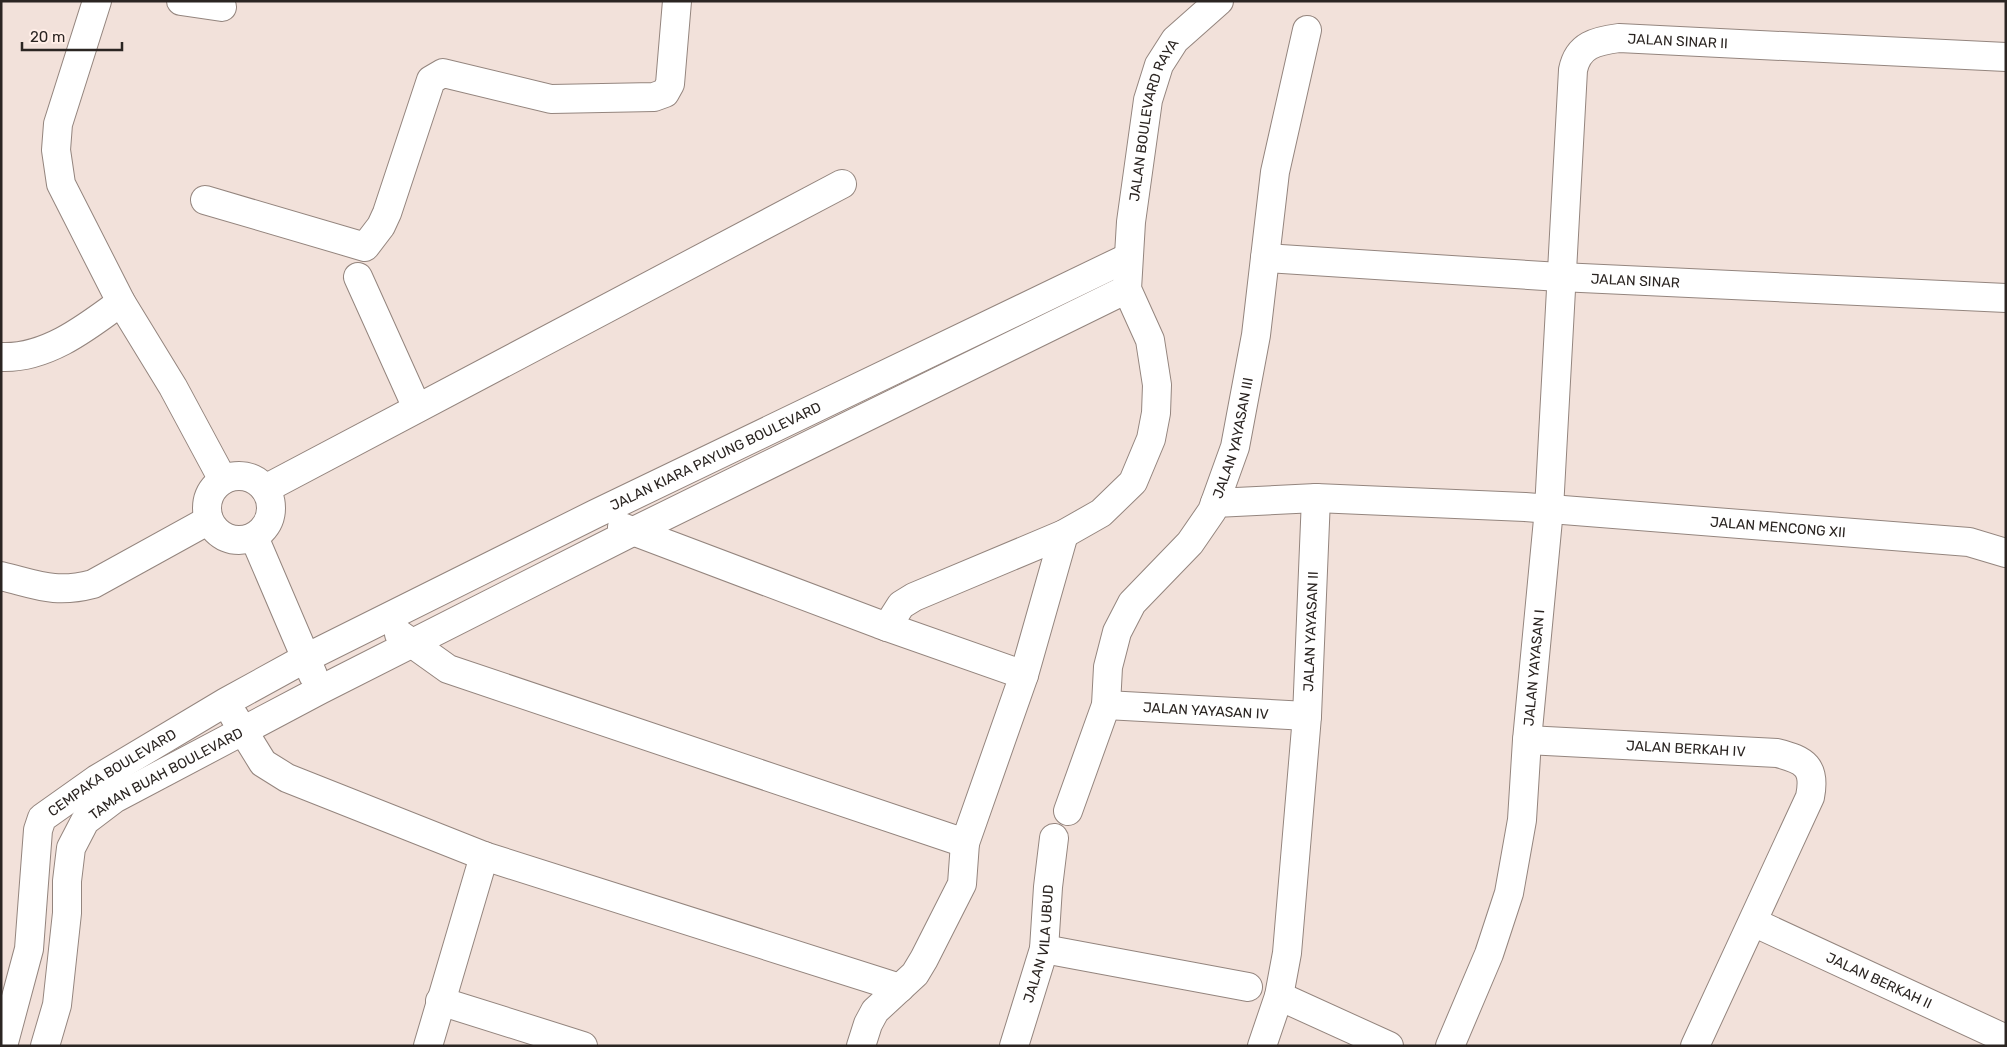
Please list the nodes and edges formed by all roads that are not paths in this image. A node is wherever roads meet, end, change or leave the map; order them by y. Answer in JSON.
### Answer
{"nodes":[{"id":1,"x":97,"y":1,"type":"edge"},
{"id":2,"x":182,"y":1,"type":"edge"},
{"id":3,"x":677,"y":1,"type":"edge"},
{"id":4,"x":1219,"y":1,"type":"edge"},
{"id":5,"x":222,"y":7,"type":"dead end"},
{"id":6,"x":1307,"y":30,"type":"dead end"},
{"id":7,"x":2006,"y":57,"type":"edge"},
{"id":8,"x":842,"y":184,"type":"dead end"},
{"id":9,"x":205,"y":200,"type":"dead end"},
{"id":10,"x":1127,"y":258,"type":"junction"},
{"id":11,"x":1264,"y":258,"type":"junction"},
{"id":12,"x":358,"y":277,"type":"dead end"},
{"id":13,"x":1560,"y":277,"type":"junction"},
{"id":14,"x":1127,"y":288,"type":"junction"},
{"id":15,"x":2006,"y":298,"type":"edge"},
{"id":16,"x":121,"y":302,"type":"junction"},
{"id":17,"x":1,"y":357,"type":"edge"},
{"id":18,"x":417,"y":408,"type":"junction"},
{"id":19,"x":223,"y":480,"type":"junction"},
{"id":20,"x":265,"y":489,"type":"junction"},
{"id":21,"x":1316,"y":498,"type":"junction"},
{"id":22,"x":1215,"y":503,"type":"junction"},
{"id":23,"x":1549,"y":509,"type":"junction"},
{"id":24,"x":595,"y":514,"type":"junction"},
{"id":25,"x":209,"y":520,"type":"junction"},
{"id":26,"x":632,"y":532,"type":"junction"},
{"id":27,"x":1064,"y":534,"type":"junction"},
{"id":28,"x":254,"y":536,"type":"junction"},
{"id":29,"x":2006,"y":553,"type":"edge"},
{"id":30,"x":1,"y":576,"type":"edge"},
{"id":31,"x":381,"y":619,"type":"junction"},
{"id":32,"x":887,"y":627,"type":"junction"},
{"id":33,"x":412,"y":644,"type":"junction"},
{"id":34,"x":306,"y":658,"type":"junction"},
{"id":35,"x":1024,"y":676,"type":"junction"},
{"id":36,"x":320,"y":690,"type":"junction"},
{"id":37,"x":226,"y":702,"type":"junction"},
{"id":38,"x":1106,"y":705,"type":"junction"},
{"id":39,"x":1307,"y":716,"type":"junction"},
{"id":40,"x":243,"y":732,"type":"junction"},
{"id":41,"x":1527,"y":740,"type":"junction"},
{"id":42,"x":1068,"y":811,"type":"dead end"},
{"id":43,"x":1054,"y":838,"type":"dead end"},
{"id":44,"x":965,"y":843,"type":"junction"},
{"id":45,"x":484,"y":856,"type":"junction"},
{"id":46,"x":1753,"y":922,"type":"junction"},
{"id":47,"x":1044,"y":948,"type":"junction"},
{"id":48,"x":1248,"y":987,"type":"dead end"},
{"id":49,"x":900,"y":988,"type":"junction"},
{"id":50,"x":1279,"y":996,"type":"junction"},
{"id":51,"x":440,"y":1001,"type":"junction"},
{"id":52,"x":4,"y":1035,"type":"edge"},
{"id":53,"x":2006,"y":1039,"type":"edge"},
{"id":54,"x":46,"y":1043,"type":"edge"},
{"id":55,"x":428,"y":1046,"type":"edge"},
{"id":56,"x":583,"y":1046,"type":"edge"},
{"id":57,"x":862,"y":1046,"type":"edge"},
{"id":58,"x":1014,"y":1046,"type":"edge"},
{"id":59,"x":1262,"y":1046,"type":"edge"},
{"id":60,"x":1389,"y":1046,"type":"edge"},
{"id":61,"x":1450,"y":1046,"type":"edge"},
{"id":62,"x":1695,"y":1046,"type":"edge"}],
"edges":[{"from":1,"to":16,"type":"street"},
{"from":2,"to":5,"type":"street"},
{"from":3,"to":9,"type":"street"},
{"from":4,"to":10,"type":"street","name":"JALAN BOULEVARD RAYA"},
{"from":6,"to":11,"type":"street","name":"JALAN YAYASAN III"},
{"from":7,"to":13,"type":"street","name":"JALAN SINAR II"},
{"from":8,"to":18,"type":"street"},
{"from":10,"to":14,"type":"street","name":"JALAN BOULEVARD RAYA"},
{"from":10,"to":24,"type":"street","name":"JALAN KIARA PAYUNG BOULEVARD"},
{"from":11,"to":13,"type":"street","name":"JALAN SINAR"},
{"from":11,"to":22,"type":"street","name":"JALAN YAYASAN III"},
{"from":12,"to":18,"type":"street"},
{"from":13,"to":15,"type":"street","name":"JALAN SINAR"},
{"from":13,"to":23,"type":"street","name":"JALAN YAYASAN I"},
{"from":14,"to":26,"type":"street"},
{"from":14,"to":27,"type":"street"},
{"from":16,"to":17,"type":"street"},
{"from":16,"to":19,"type":"street"},
{"from":18,"to":20,"type":"street"},
{"from":19,"to":20,"type":"street"},
{"from":19,"to":25,"type":"street"},
{"from":20,"to":28,"type":"street"},
{"from":21,"to":22,"type":"street"},
{"from":21,"to":23,"type":"street"},
{"from":21,"to":39,"type":"street","name":"JALAN YAYASAN II"},
{"from":22,"to":38,"type":"street","name":"JALAN YAYASAN III"},
{"from":23,"to":29,"type":"street","name":"JALAN MENCONG XII"},
{"from":23,"to":41,"type":"street","name":"JALAN YAYASAN I"},
{"from":24,"to":26,"type":"street"},
{"from":24,"to":31,"type":"street","name":"JALAN KIARA PAYUNG BOULEVARD"},
{"from":25,"to":28,"type":"street"},
{"from":25,"to":30,"type":"street"},
{"from":26,"to":32,"type":"street"},
{"from":26,"to":33,"type":"street"},
{"from":27,"to":32,"type":"street"},
{"from":27,"to":35,"type":"street"},
{"from":28,"to":34,"type":"street"},
{"from":31,"to":33,"type":"street"},
{"from":31,"to":34,"type":"street","name":"JALAN KIARA PAYUNG BOULEVARD"},
{"from":32,"to":35,"type":"street"},
{"from":33,"to":36,"type":"street"},
{"from":33,"to":44,"type":"street"},
{"from":34,"to":36,"type":"street"},
{"from":34,"to":37,"type":"street","name":"CEMPAKA BOULEVARD"},
{"from":35,"to":44,"type":"street"},
{"from":36,"to":40,"type":"street","name":"TAMAN BUAH BOULEVARD"},
{"from":37,"to":40,"type":"street"},
{"from":37,"to":52,"type":"street","name":"CEMPAKA BOULEVARD"},
{"from":38,"to":39,"type":"street","name":"JALAN YAYASAN IV"},
{"from":38,"to":42,"type":"street","name":"JALAN YAYASAN III"},
{"from":39,"to":50,"type":"street","name":"JALAN YAYASAN II"},
{"from":40,"to":45,"type":"street"},
{"from":40,"to":54,"type":"street","name":"TAMAN BUAH BOULEVARD"},
{"from":41,"to":46,"type":"street","name":"JALAN BERKAH IV"},
{"from":41,"to":61,"type":"street","name":"JALAN YAYASAN I"},
{"from":43,"to":47,"type":"street","name":"JALAN VILA UBUD"},
{"from":44,"to":49,"type":"street"},
{"from":45,"to":49,"type":"street"},
{"from":45,"to":51,"type":"street"},
{"from":46,"to":53,"type":"street","name":"JALAN BERKAH II"},
{"from":46,"to":62,"type":"street"},
{"from":47,"to":48,"type":"street"},
{"from":47,"to":58,"type":"street","name":"JALAN VILA UBUD"},
{"from":49,"to":57,"type":"street"},
{"from":50,"to":59,"type":"street","name":"JALAN YAYASAN II"},
{"from":50,"to":60,"type":"street"},
{"from":51,"to":55,"type":"street"},
{"from":51,"to":56,"type":"street"},
{"from":52,"to":54,"type":"street"}]}
